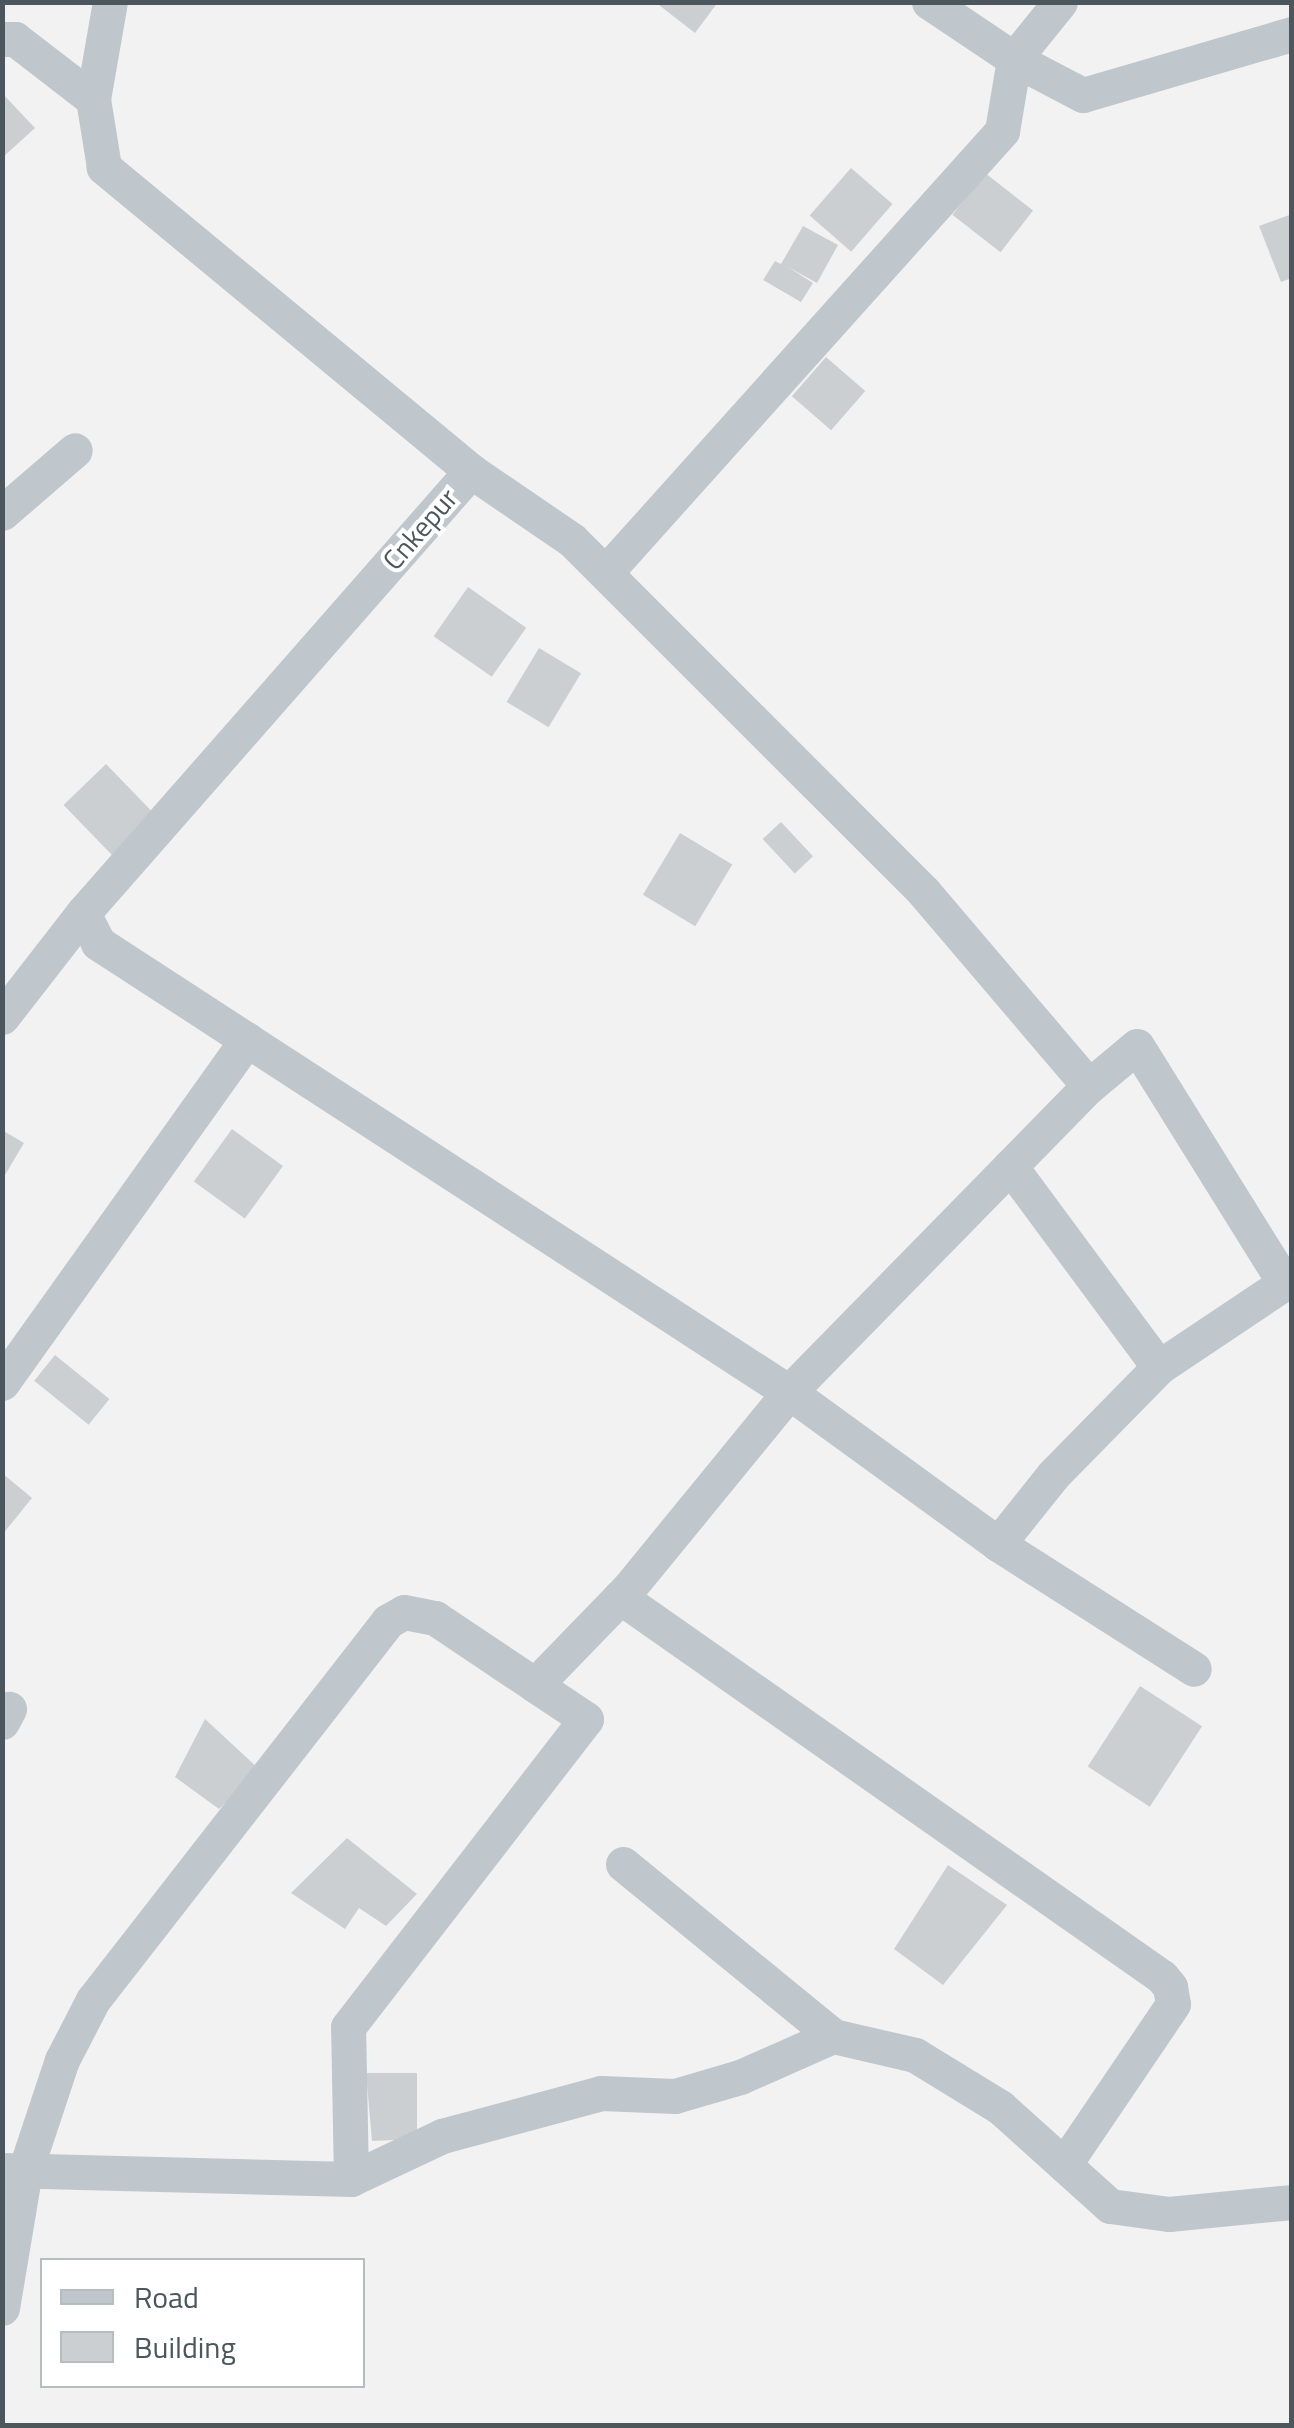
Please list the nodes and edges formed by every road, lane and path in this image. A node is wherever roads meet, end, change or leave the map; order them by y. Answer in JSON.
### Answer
{"nodes":[{"id":1,"x":110,"y":2,"type":"edge"},
{"id":2,"x":929,"y":2,"type":"edge"},
{"id":3,"x":1060,"y":2,"type":"edge"},
{"id":4,"x":1292,"y":34,"type":"edge"},
{"id":5,"x":2,"y":40,"type":"edge"},
{"id":6,"x":1014,"y":59,"type":"junction"},
{"id":7,"x":93,"y":99,"type":"junction"},
{"id":8,"x":75,"y":450,"type":"dead end"},
{"id":9,"x":471,"y":471,"type":"junction"},
{"id":10,"x":2,"y":513,"type":"edge"},
{"id":11,"x":606,"y":572,"type":"junction"},
{"id":12,"x":83,"y":914,"type":"junction"},
{"id":13,"x":2,"y":1017,"type":"edge"},
{"id":14,"x":247,"y":1039,"type":"junction"},
{"id":15,"x":1089,"y":1086,"type":"junction"},
{"id":16,"x":1010,"y":1166,"type":"junction"},
{"id":17,"x":1287,"y":1279,"type":"edge"},
{"id":18,"x":1159,"y":1367,"type":"junction"},
{"id":19,"x":2,"y":1383,"type":"edge"},
{"id":20,"x":789,"y":1392,"type":"junction"},
{"id":21,"x":998,"y":1544,"type":"junction"},
{"id":22,"x":620,"y":1597,"type":"junction"},
{"id":23,"x":1194,"y":1669,"type":"dead end"},
{"id":24,"x":535,"y":1685,"type":"junction"},
{"id":25,"x":623,"y":1864,"type":"dead end"},
{"id":26,"x":833,"y":2036,"type":"junction"},
{"id":27,"x":1064,"y":2165,"type":"junction"},
{"id":28,"x":14,"y":2171,"type":"edge"},
{"id":29,"x":352,"y":2179,"type":"junction"},
{"id":30,"x":1292,"y":2202,"type":"edge"},
{"id":31,"x":2,"y":2308,"type":"edge"}],
"edges":[{"from":1,"to":7,"type":"street","name":"Cnkepur"},
{"from":2,"to":6,"type":"street"},
{"from":3,"to":6,"type":"street"},
{"from":4,"to":6,"type":"street"},
{"from":5,"to":7,"type":"street"},
{"from":6,"to":11,"type":"street"},
{"from":7,"to":9,"type":"street","name":"Cnkepur"},
{"from":8,"to":10,"type":"street"},
{"from":9,"to":11,"type":"street"},
{"from":9,"to":12,"type":"street","name":"Cnkepur"},
{"from":11,"to":15,"type":"street"},
{"from":12,"to":13,"type":"street","name":"Cnkepur"},
{"from":12,"to":14,"type":"street"},
{"from":14,"to":19,"type":"street"},
{"from":14,"to":20,"type":"street"},
{"from":15,"to":16,"type":"street"},
{"from":15,"to":17,"type":"street"},
{"from":16,"to":18,"type":"street"},
{"from":16,"to":20,"type":"street"},
{"from":17,"to":18,"type":"street"},
{"from":18,"to":21,"type":"street"},
{"from":20,"to":21,"type":"street"},
{"from":20,"to":22,"type":"street"},
{"from":21,"to":23,"type":"street"},
{"from":22,"to":24,"type":"street"},
{"from":22,"to":27,"type":"street"},
{"from":24,"to":28,"type":"street"},
{"from":24,"to":29,"type":"street"},
{"from":25,"to":26,"type":"street"},
{"from":26,"to":27,"type":"street"},
{"from":26,"to":29,"type":"street"},
{"from":27,"to":30,"type":"street"},
{"from":28,"to":29,"type":"street"},
{"from":28,"to":31,"type":"street"}]}
